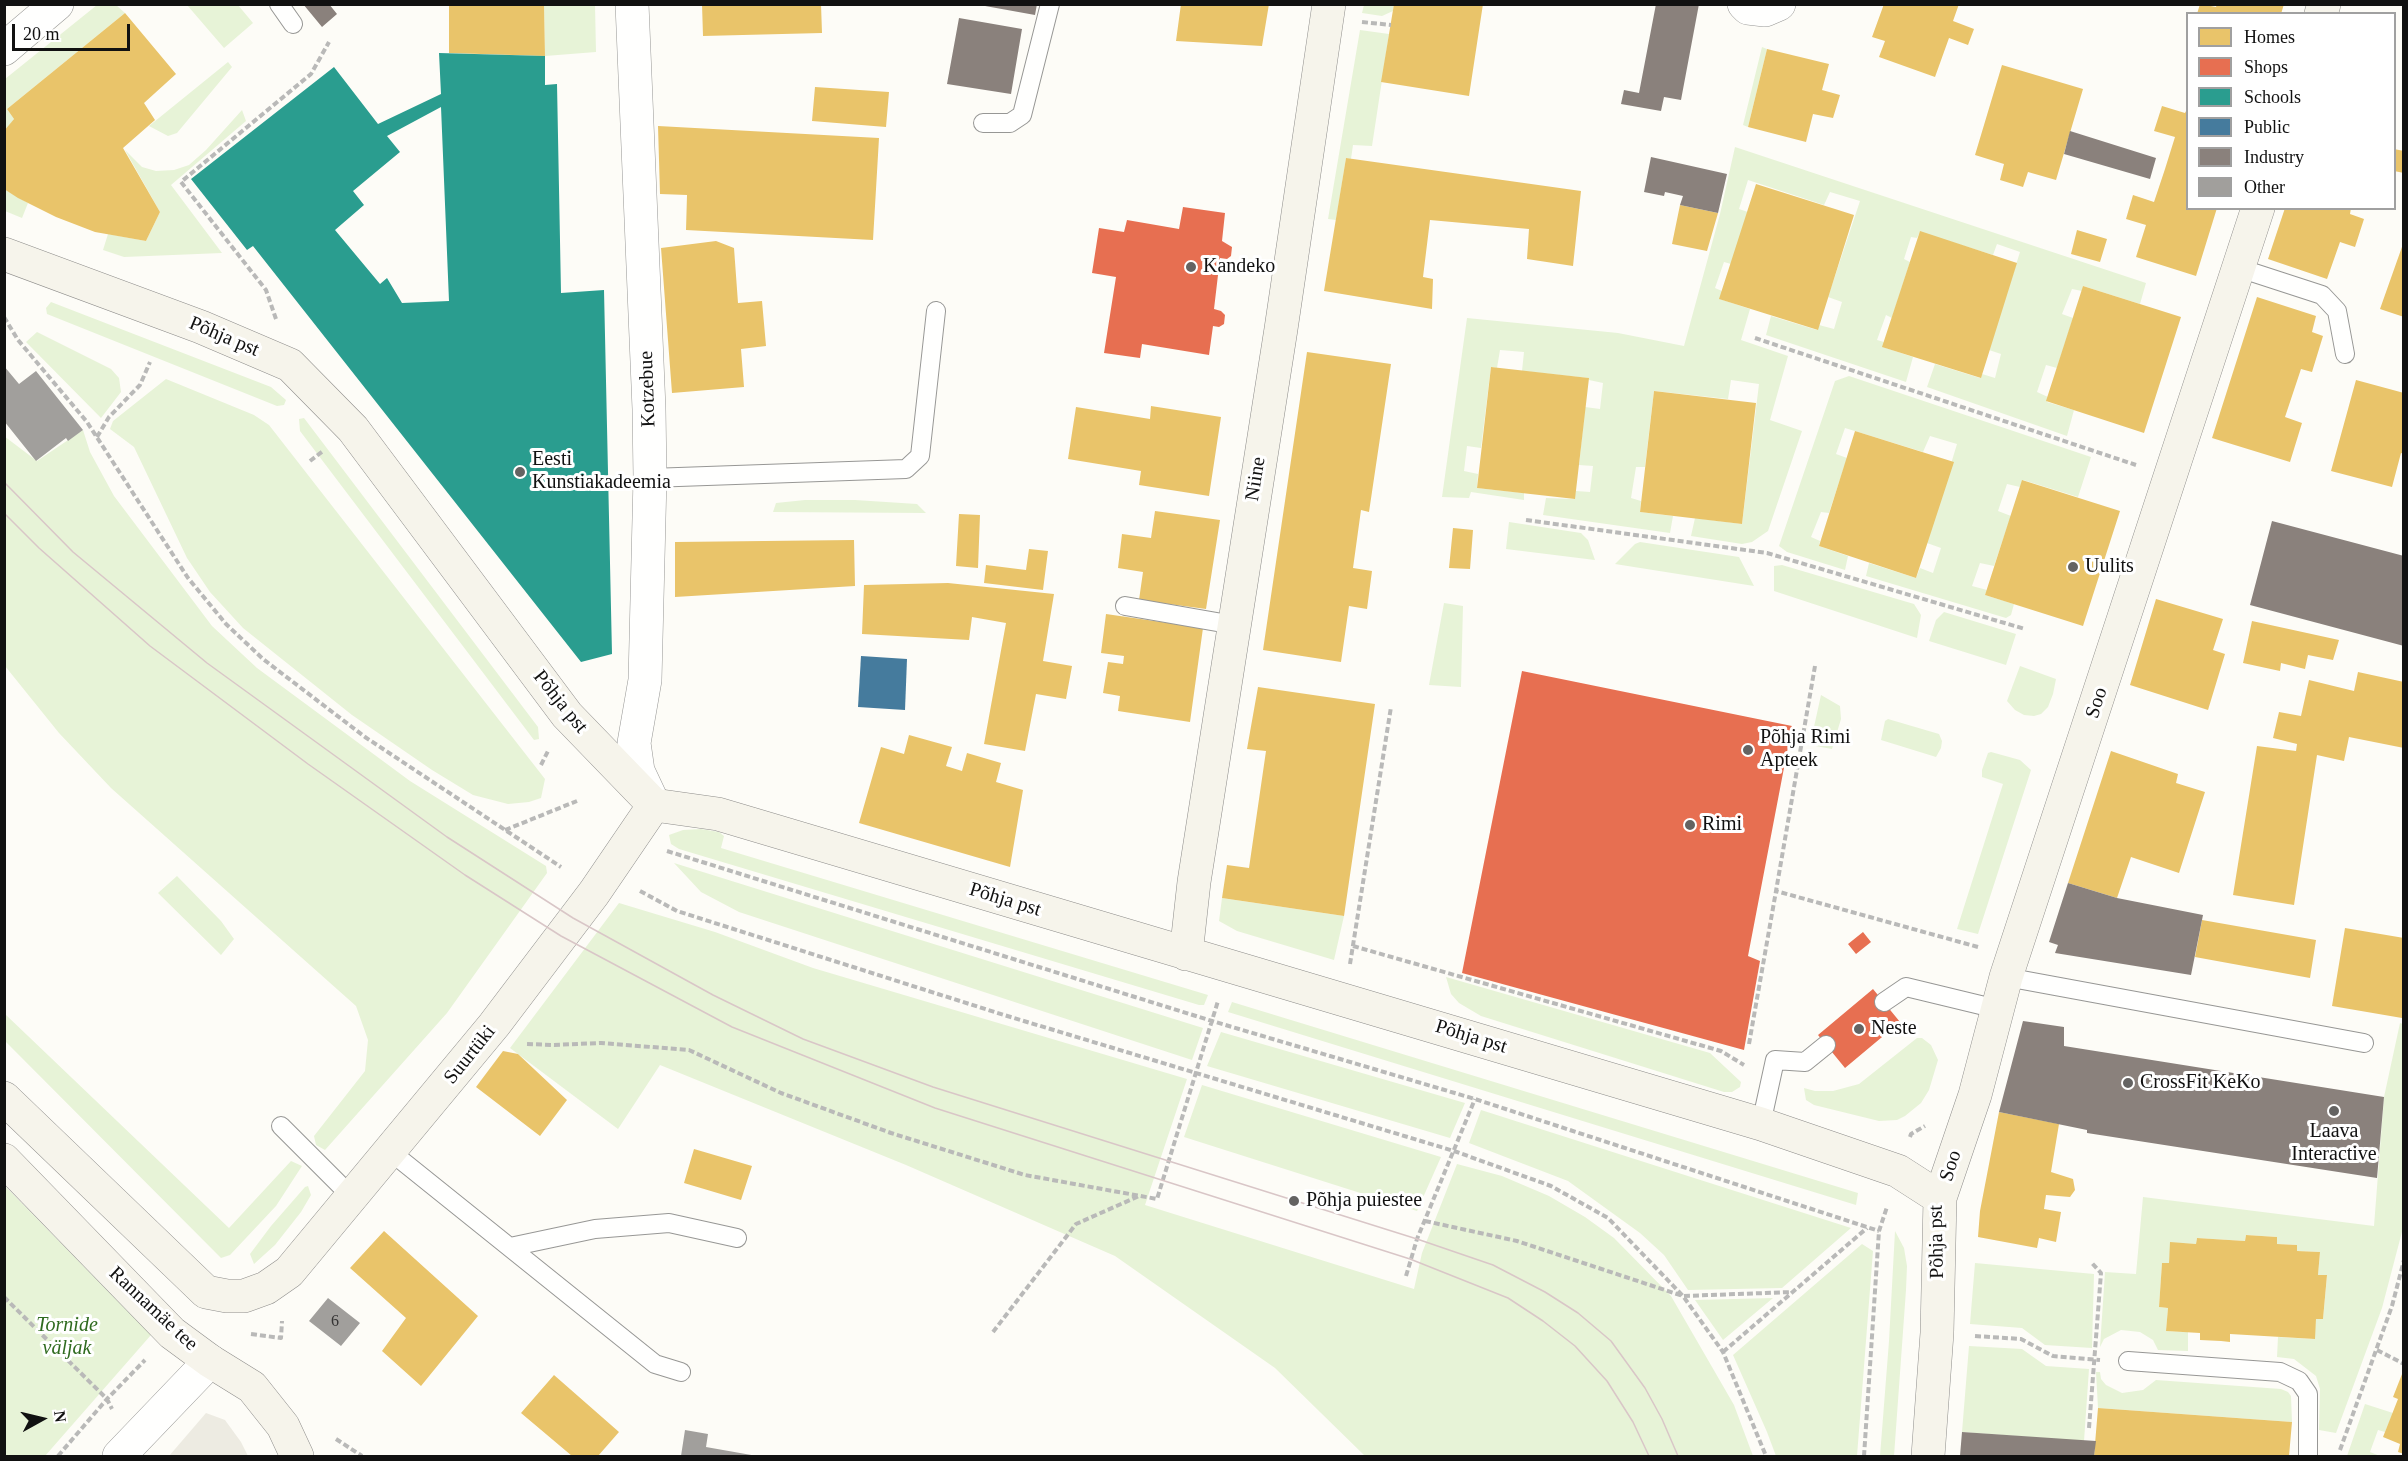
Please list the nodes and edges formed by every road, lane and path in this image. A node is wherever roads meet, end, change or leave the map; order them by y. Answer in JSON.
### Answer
{"nodes":[{"id":1,"x":57,"y":4,"type":"edge"},
{"id":2,"x":279,"y":4,"type":"edge"},
{"id":3,"x":632,"y":4,"type":"edge"},
{"id":4,"x":1050,"y":4,"type":"edge"},
{"id":5,"x":1744,"y":4,"type":"edge"},
{"id":6,"x":1779,"y":4,"type":"edge"},
{"id":7,"x":1342,"y":13,"type":"edge"},
{"id":8,"x":293,"y":24,"type":"dead end"},
{"id":9,"x":1391,"y":25,"type":"dead end"},
{"id":10,"x":329,"y":42,"type":"dead end"},
{"id":11,"x":4,"y":49,"type":"edge"},
{"id":12,"x":983,"y":123,"type":"dead end"},
{"id":13,"x":2257,"y":210,"type":"edge"},
{"id":14,"x":4,"y":254,"type":"edge"},
{"id":15,"x":2239,"y":268,"type":"junction"},
{"id":16,"x":936,"y":311,"type":"dead end"},
{"id":17,"x":4,"y":317,"type":"edge"},
{"id":18,"x":279,"y":327,"type":"dead end"},
{"id":19,"x":1755,"y":338,"type":"dead end"},
{"id":20,"x":2345,"y":354,"type":"dead end"},
{"id":21,"x":150,"y":362,"type":"dead end"},
{"id":22,"x":97,"y":437,"type":"junction"},
{"id":23,"x":2142,"y":468,"type":"dead end"},
{"id":24,"x":650,"y":478,"type":"junction"},
{"id":25,"x":1526,"y":520,"type":"dead end"},
{"id":26,"x":1125,"y":606,"type":"dead end"},
{"id":27,"x":1234,"y":625,"type":"junction"},
{"id":28,"x":2025,"y":629,"type":"dead end"},
{"id":29,"x":1815,"y":666,"type":"dead end"},
{"id":30,"x":1391,"y":706,"type":"dead end"},
{"id":31,"x":577,"y":801,"type":"dead end"},
{"id":32,"x":654,"y":805,"type":"junction"},
{"id":33,"x":505,"y":830,"type":"junction"},
{"id":34,"x":629,"y":841,"type":"junction"},
{"id":35,"x":561,"y":867,"type":"dead end"},
{"id":36,"x":636,"y":889,"type":"dead end"},
{"id":37,"x":1776,"y":891,"type":"junction"},
{"id":38,"x":1353,"y":946,"type":"junction"},
{"id":39,"x":1983,"y":948,"type":"dead end"},
{"id":40,"x":1186,"y":954,"type":"junction"},
{"id":41,"x":1229,"y":966,"type":"junction"},
{"id":42,"x":1348,"y":972,"type":"dead end"},
{"id":43,"x":2006,"y":977,"type":"junction"},
{"id":44,"x":1884,"y":1002,"type":"dead end"},
{"id":45,"x":1997,"y":1009,"type":"junction"},
{"id":46,"x":1212,"y":1021,"type":"junction"},
{"id":47,"x":2364,"y":1042,"type":"dead end"},
{"id":48,"x":521,"y":1044,"type":"dead end"},
{"id":49,"x":1826,"y":1045,"type":"dead end"},
{"id":50,"x":1745,"y":1065,"type":"junction"},
{"id":51,"x":1197,"y":1073,"type":"junction"},
{"id":52,"x":1770,"y":1086,"type":"junction"},
{"id":53,"x":4,"y":1098,"type":"edge"},
{"id":54,"x":1475,"y":1099,"type":"junction"},
{"id":55,"x":1761,"y":1124,"type":"junction"},
{"id":56,"x":281,"y":1126,"type":"dead end"},
{"id":57,"x":1454,"y":1151,"type":"junction"},
{"id":58,"x":391,"y":1152,"type":"junction"},
{"id":59,"x":4,"y":1160,"type":"edge"},
{"id":60,"x":1898,"y":1172,"type":"junction"},
{"id":61,"x":1140,"y":1196,"type":"junction"},
{"id":62,"x":352,"y":1197,"type":"junction"},
{"id":63,"x":1940,"y":1198,"type":"junction"},
{"id":64,"x":1425,"y":1221,"type":"junction"},
{"id":65,"x":1868,"y":1228,"type":"junction"},
{"id":66,"x":1879,"y":1232,"type":"junction"},
{"id":67,"x":737,"y":1238,"type":"dead end"},
{"id":68,"x":510,"y":1247,"type":"junction"},
{"id":69,"x":2403,"y":1260,"type":"edge"},
{"id":70,"x":2091,"y":1262,"type":"dead end"},
{"id":71,"x":1406,"y":1276,"type":"dead end"},
{"id":72,"x":1793,"y":1292,"type":"junction"},
{"id":73,"x":1683,"y":1296,"type":"junction"},
{"id":74,"x":4,"y":1297,"type":"edge"},
{"id":75,"x":993,"y":1332,"type":"dead end"},
{"id":76,"x":1937,"y":1333,"type":"junction"},
{"id":77,"x":2377,"y":1350,"type":"junction"},
{"id":78,"x":153,"y":1352,"type":"dead end"},
{"id":79,"x":1723,"y":1352,"type":"junction"},
{"id":80,"x":2093,"y":1359,"type":"junction"},
{"id":81,"x":210,"y":1361,"type":"junction"},
{"id":82,"x":2128,"y":1361,"type":"joint"},
{"id":83,"x":2403,"y":1364,"type":"edge"},
{"id":84,"x":681,"y":1372,"type":"dead end"},
{"id":85,"x":106,"y":1399,"type":"junction"},
{"id":86,"x":2089,"y":1428,"type":"dead end"},
{"id":87,"x":336,"y":1439,"type":"dead end"},
{"id":88,"x":58,"y":1456,"type":"edge"},
{"id":89,"x":118,"y":1456,"type":"edge"},
{"id":90,"x":297,"y":1456,"type":"edge"},
{"id":91,"x":362,"y":1456,"type":"edge"},
{"id":92,"x":1766,"y":1456,"type":"edge"},
{"id":93,"x":1864,"y":1456,"type":"edge"},
{"id":94,"x":1928,"y":1456,"type":"edge"},
{"id":95,"x":2308,"y":1456,"type":"edge"},
{"id":96,"x":2337,"y":1456,"type":"edge"}],
"edges":[{"from":1,"to":11,"type":"street"},
{"from":2,"to":8,"type":"lane"},
{"from":3,"to":24,"type":"street","name":"Kotzebue"},
{"from":4,"to":12,"type":"lane"},
{"from":5,"to":6,"type":"street"},
{"from":7,"to":9,"type":"path"},
{"from":7,"to":27,"type":"main road","name":"Niine"},
{"from":10,"to":18,"type":"path"},
{"from":13,"to":15,"type":"main road","name":"Soo"},
{"from":14,"to":32,"type":"main road","name":"Põhja pst"},
{"from":15,"to":20,"type":"lane"},
{"from":15,"to":43,"type":"main road","name":"Soo"},
{"from":16,"to":24,"type":"lane"},
{"from":17,"to":22,"type":"path"},
{"from":19,"to":23,"type":"path"},
{"from":21,"to":22,"type":"path"},
{"from":22,"to":33,"type":"path"},
{"from":24,"to":32,"type":"street","name":"Kotzebue"},
{"from":25,"to":28,"type":"path"},
{"from":26,"to":27,"type":"lane"},
{"from":27,"to":40,"type":"main road","name":"Niine"},
{"from":29,"to":37,"type":"path"},
{"from":30,"to":38,"type":"path"},
{"from":31,"to":33,"type":"path"},
{"from":32,"to":34,"type":"main road","name":"Suurtüki"},
{"from":32,"to":40,"type":"main road","name":"Põhja pst"},
{"from":33,"to":35,"type":"path"},
{"from":34,"to":46,"type":"path"},
{"from":34,"to":58,"type":"main road","name":"Suurtüki"},
{"from":36,"to":51,"type":"path"},
{"from":37,"to":39,"type":"path"},
{"from":37,"to":50,"type":"path"},
{"from":38,"to":42,"type":"path"},
{"from":38,"to":50,"type":"path"},
{"from":40,"to":41,"type":"main road","name":"Põhja pst"},
{"from":41,"to":46,"type":"path"},
{"from":41,"to":55,"type":"main road","name":"Põhja pst"},
{"from":43,"to":45,"type":"main road","name":"Soo"},
{"from":43,"to":47,"type":"lane"},
{"from":44,"to":45,"type":"lane"},
{"from":45,"to":63,"type":"main road","name":"Soo"},
{"from":46,"to":51,"type":"path"},
{"from":46,"to":54,"type":"path"},
{"from":48,"to":61,"type":"path"},
{"from":49,"to":52,"type":"lane"},
{"from":50,"to":52,"type":"path"},
{"from":51,"to":57,"type":"path"},
{"from":51,"to":61,"type":"path"},
{"from":52,"to":55,"type":"lane"},
{"from":53,"to":62,"type":"main road","name":"Suurtüki"},
{"from":54,"to":57,"type":"path"},
{"from":54,"to":65,"type":"path"},
{"from":55,"to":60,"type":"main road","name":"Põhja pst"},
{"from":56,"to":62,"type":"lane"},
{"from":57,"to":64,"type":"path"},
{"from":57,"to":73,"type":"path"},
{"from":58,"to":62,"type":"main road","name":"Suurtüki"},
{"from":58,"to":68,"type":"lane"},
{"from":59,"to":81,"type":"main road","name":"Rannamäe tee"},
{"from":60,"to":63,"type":"main road","name":"Põhja pst"},
{"from":60,"to":66,"type":"path"},
{"from":61,"to":75,"type":"path"},
{"from":63,"to":76,"type":"main road","name":"Põhja pst"},
{"from":64,"to":71,"type":"path"},
{"from":64,"to":73,"type":"path"},
{"from":65,"to":66,"type":"path"},
{"from":65,"to":72,"type":"path"},
{"from":66,"to":93,"type":"path"},
{"from":67,"to":68,"type":"lane"},
{"from":68,"to":84,"type":"lane"},
{"from":69,"to":77,"type":"path"},
{"from":70,"to":80,"type":"path"},
{"from":72,"to":73,"type":"path"},
{"from":72,"to":79,"type":"path"},
{"from":73,"to":79,"type":"path"},
{"from":74,"to":85,"type":"path"},
{"from":76,"to":80,"type":"path"},
{"from":76,"to":94,"type":"main road","name":"Põhja pst"},
{"from":77,"to":83,"type":"path"},
{"from":77,"to":96,"type":"path"},
{"from":78,"to":85,"type":"path"},
{"from":79,"to":92,"type":"path"},
{"from":80,"to":82,"type":"path"},
{"from":80,"to":86,"type":"path"},
{"from":81,"to":89,"type":"street"},
{"from":81,"to":90,"type":"main road","name":"Rannamäe tee"},
{"from":82,"to":95,"type":"lane"},
{"from":85,"to":88,"type":"path"},
{"from":87,"to":91,"type":"path"}]}
